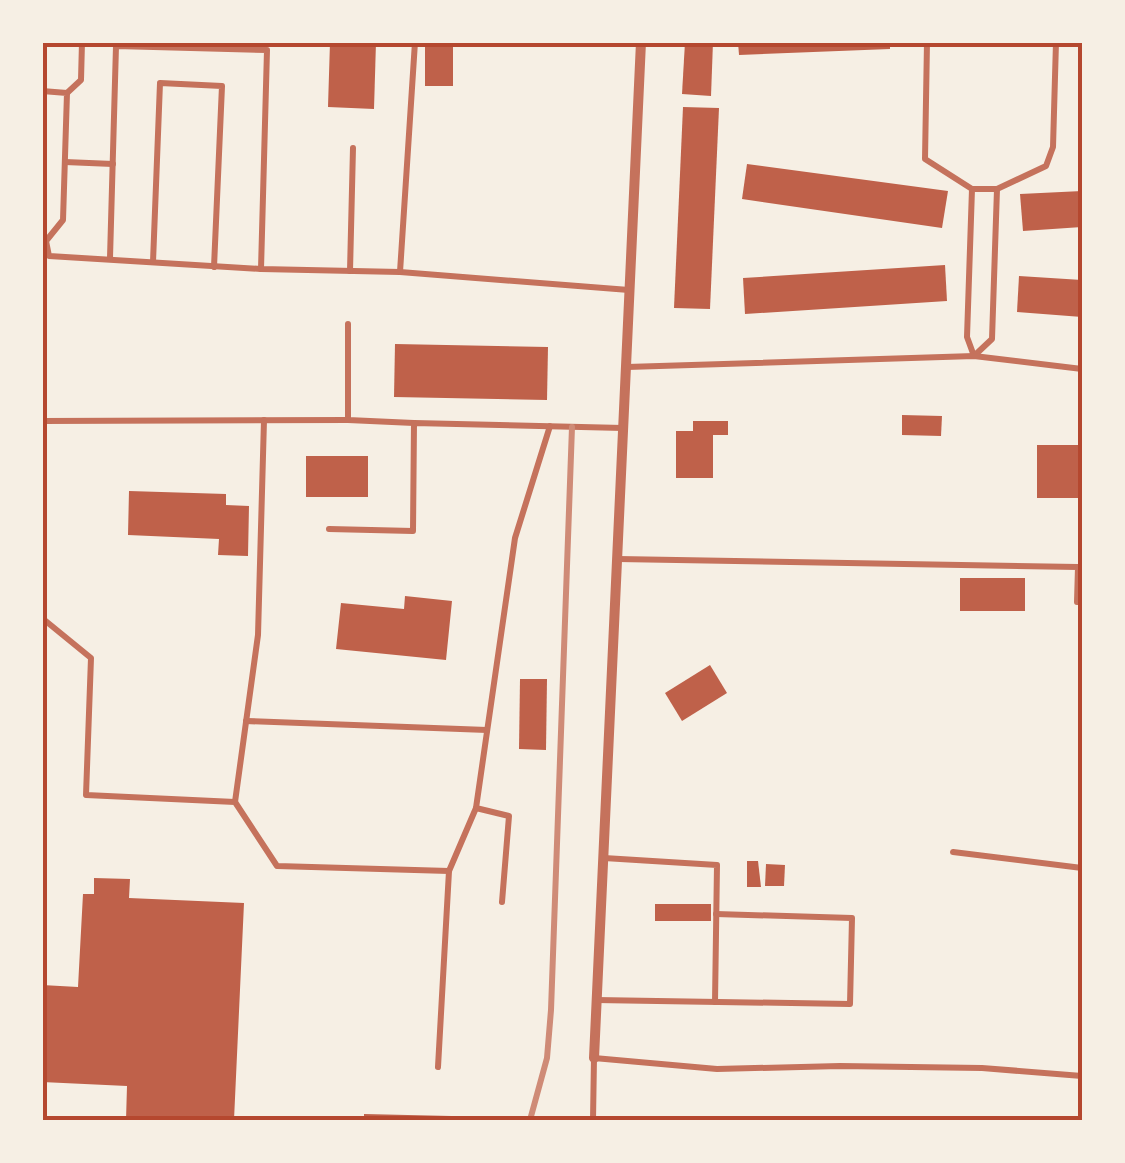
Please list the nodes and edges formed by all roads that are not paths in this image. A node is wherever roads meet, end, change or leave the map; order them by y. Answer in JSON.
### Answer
{"nodes":[{"id":1,"x":82,"y":42,"type":"edge"},
{"id":2,"x":415,"y":42,"type":"edge"},
{"id":3,"x":640,"y":42,"type":"edge"},
{"id":4,"x":927,"y":42,"type":"edge"},
{"id":5,"x":1056,"y":42,"type":"edge"},
{"id":6,"x":42,"y":91,"type":"edge"},
{"id":7,"x":67,"y":92,"type":"junction"},
{"id":8,"x":354,"y":148,"type":"dead end"},
{"id":9,"x":65,"y":162,"type":"junction"},
{"id":10,"x":113,"y":164,"type":"junction"},
{"id":11,"x":972,"y":188,"type":"junction"},
{"id":12,"x":997,"y":189,"type":"junction"},
{"id":13,"x":110,"y":258,"type":"junction"},
{"id":14,"x":153,"y":262,"type":"junction"},
{"id":15,"x":214,"y":267,"type":"junction"},
{"id":16,"x":261,"y":269,"type":"junction"},
{"id":17,"x":350,"y":271,"type":"junction"},
{"id":18,"x":400,"y":272,"type":"junction"},
{"id":19,"x":629,"y":290,"type":"junction"},
{"id":20,"x":348,"y":324,"type":"dead end"},
{"id":21,"x":974,"y":356,"type":"junction"},
{"id":22,"x":626,"y":366,"type":"junction"},
{"id":23,"x":1082,"y":369,"type":"edge"},
{"id":24,"x":264,"y":420,"type":"junction"},
{"id":25,"x":348,"y":420,"type":"junction"},
{"id":26,"x":42,"y":422,"type":"edge"},
{"id":27,"x":414,"y":422,"type":"junction"},
{"id":28,"x":550,"y":426,"type":"junction"},
{"id":29,"x":623,"y":428,"type":"junction"},
{"id":30,"x":329,"y":529,"type":"dead end"},
{"id":31,"x":617,"y":559,"type":"junction"},
{"id":32,"x":1082,"y":602,"type":"edge"},
{"id":33,"x":42,"y":618,"type":"edge"},
{"id":34,"x":246,"y":721,"type":"junction"},
{"id":35,"x":487,"y":730,"type":"junction"},
{"id":36,"x":235,"y":802,"type":"junction"},
{"id":37,"x":476,"y":808,"type":"junction"},
{"id":38,"x":952,"y":852,"type":"dead end"},
{"id":39,"x":603,"y":858,"type":"junction"},
{"id":40,"x":1082,"y":868,"type":"edge"},
{"id":41,"x":448,"y":871,"type":"junction"},
{"id":42,"x":502,"y":902,"type":"dead end"},
{"id":43,"x":716,"y":914,"type":"junction"},
{"id":44,"x":596,"y":1000,"type":"junction"},
{"id":45,"x":716,"y":1002,"type":"junction"},
{"id":46,"x":594,"y":1058,"type":"junction"},
{"id":47,"x":438,"y":1067,"type":"dead end"},
{"id":48,"x":1082,"y":1076,"type":"edge"},
{"id":49,"x":593,"y":1120,"type":"edge"}],
"edges":[{"from":1,"to":7,"type":"lane"},
{"from":2,"to":18,"type":"lane"},
{"from":3,"to":19,"type":"street"},
{"from":4,"to":11,"type":"lane"},
{"from":5,"to":12,"type":"lane"},
{"from":6,"to":7,"type":"lane"},
{"from":7,"to":9,"type":"lane"},
{"from":8,"to":17,"type":"lane"},
{"from":9,"to":10,"type":"lane"},
{"from":9,"to":13,"type":"lane"},
{"from":10,"to":13,"type":"lane"},
{"from":10,"to":16,"type":"lane"},
{"from":11,"to":12,"type":"lane"},
{"from":11,"to":21,"type":"lane"},
{"from":12,"to":21,"type":"lane"},
{"from":13,"to":14,"type":"lane"},
{"from":14,"to":15,"type":"lane"},
{"from":14,"to":15,"type":"lane"},
{"from":15,"to":16,"type":"lane"},
{"from":16,"to":17,"type":"lane"},
{"from":17,"to":18,"type":"lane"},
{"from":18,"to":19,"type":"lane"},
{"from":19,"to":22,"type":"street"},
{"from":20,"to":25,"type":"lane"},
{"from":21,"to":22,"type":"lane"},
{"from":21,"to":23,"type":"lane"},
{"from":22,"to":29,"type":"street"},
{"from":24,"to":25,"type":"lane"},
{"from":24,"to":26,"type":"lane"},
{"from":24,"to":34,"type":"lane"},
{"from":25,"to":27,"type":"lane"},
{"from":27,"to":28,"type":"lane"},
{"from":27,"to":30,"type":"lane"},
{"from":28,"to":29,"type":"lane"},
{"from":28,"to":35,"type":"lane"},
{"from":29,"to":31,"type":"street"},
{"from":31,"to":32,"type":"lane"},
{"from":31,"to":39,"type":"street"},
{"from":33,"to":36,"type":"lane"},
{"from":34,"to":35,"type":"lane"},
{"from":34,"to":36,"type":"lane"},
{"from":35,"to":37,"type":"lane"},
{"from":36,"to":41,"type":"lane"},
{"from":37,"to":41,"type":"lane"},
{"from":37,"to":42,"type":"lane"},
{"from":38,"to":40,"type":"lane"},
{"from":39,"to":43,"type":"lane"},
{"from":39,"to":44,"type":"street"},
{"from":41,"to":47,"type":"lane"},
{"from":43,"to":45,"type":"lane"},
{"from":43,"to":45,"type":"lane"},
{"from":44,"to":45,"type":"lane"},
{"from":44,"to":46,"type":"street"},
{"from":46,"to":48,"type":"lane"},
{"from":46,"to":49,"type":"lane"}]}
